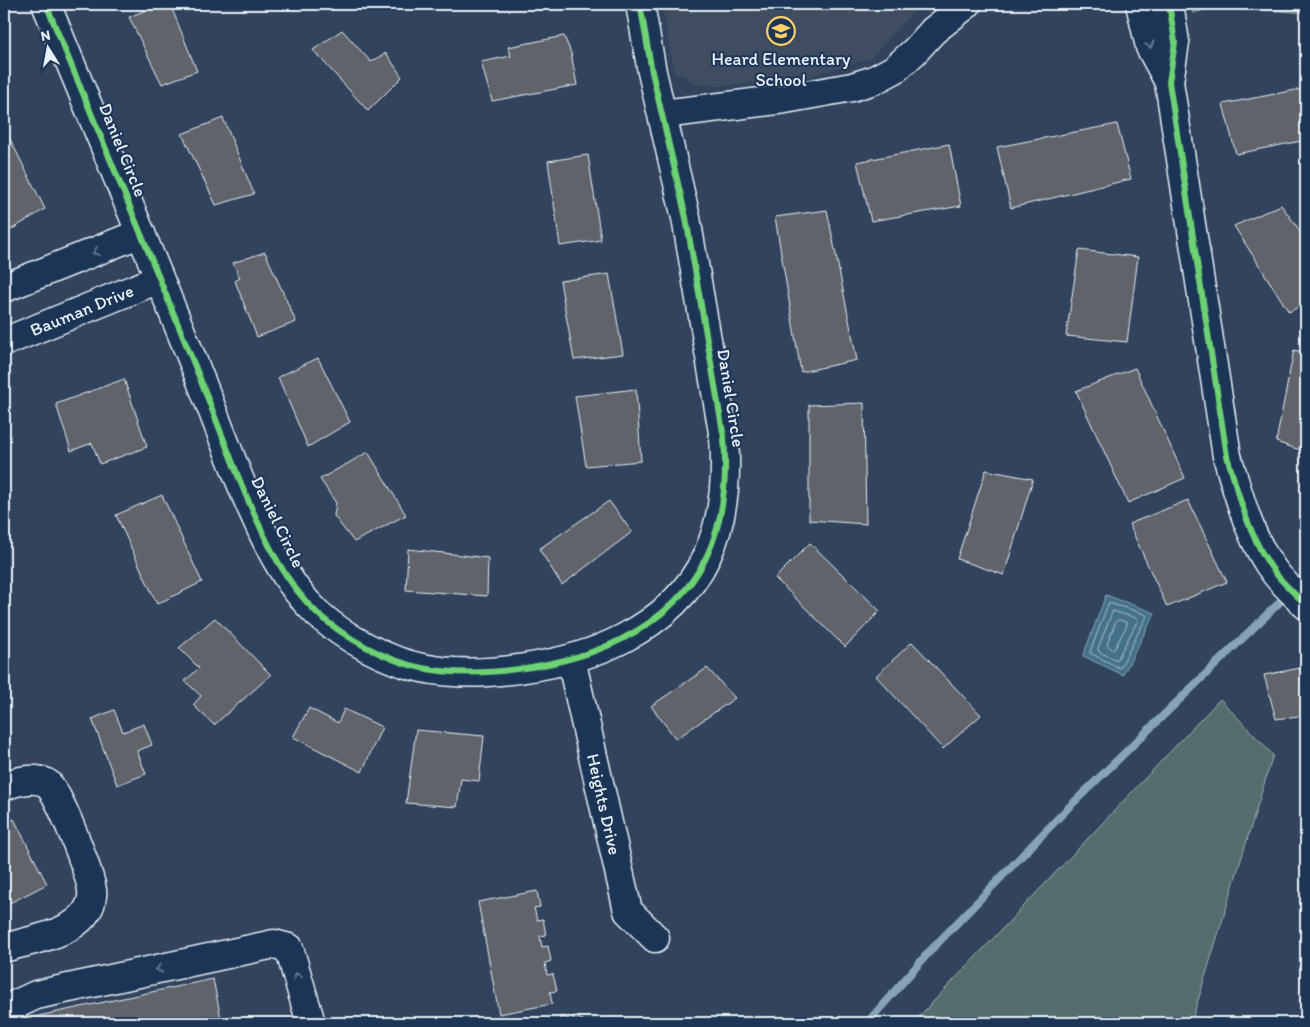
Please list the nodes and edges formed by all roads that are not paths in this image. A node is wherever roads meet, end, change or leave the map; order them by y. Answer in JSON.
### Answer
{"nodes":[{"id":1,"x":46,"y":4,"type":"edge"},
{"id":2,"x":640,"y":4,"type":"edge"},
{"id":3,"x":967,"y":4,"type":"edge"},
{"id":4,"x":1140,"y":4,"type":"edge"},
{"id":5,"x":1169,"y":4,"type":"edge"},
{"id":6,"x":1169,"y":82,"type":"junction"},
{"id":7,"x":662,"y":114,"type":"junction"},
{"id":8,"x":141,"y":233,"type":"junction"},
{"id":9,"x":159,"y":279,"type":"junction"},
{"id":10,"x":4,"y":288,"type":"edge"},
{"id":11,"x":4,"y":342,"type":"edge"},
{"id":12,"x":1306,"y":605,"type":"edge"},
{"id":13,"x":572,"y":660,"type":"junction"},
{"id":14,"x":4,"y":786,"type":"edge"},
{"id":15,"x":655,"y":938,"type":"dead end"},
{"id":16,"x":4,"y":948,"type":"edge"},
{"id":17,"x":4,"y":1010,"type":"edge"},
{"id":18,"x":310,"y":1023,"type":"edge"}],
"edges":[{"from":1,"to":8,"type":"street","name":"Daniel Circle"},
{"from":2,"to":7,"type":"street","name":"Daniel Circle"},
{"from":3,"to":7,"type":"street"},
{"from":4,"to":6,"type":"street","one_way":true},
{"from":5,"to":6,"type":"street"},
{"from":6,"to":12,"type":"street"},
{"from":7,"to":13,"type":"street","name":"Daniel Circle"},
{"from":8,"to":9,"type":"street","name":"Daniel Circle"},
{"from":8,"to":10,"type":"street","one_way":true},
{"from":9,"to":11,"type":"street","name":"Bauman Drive"},
{"from":9,"to":13,"type":"street","name":"Daniel Circle"},
{"from":13,"to":15,"type":"street","name":"Heights Drive"},
{"from":14,"to":16,"type":"street"},
{"from":18,"to":17,"type":"street","one_way":true}]}
